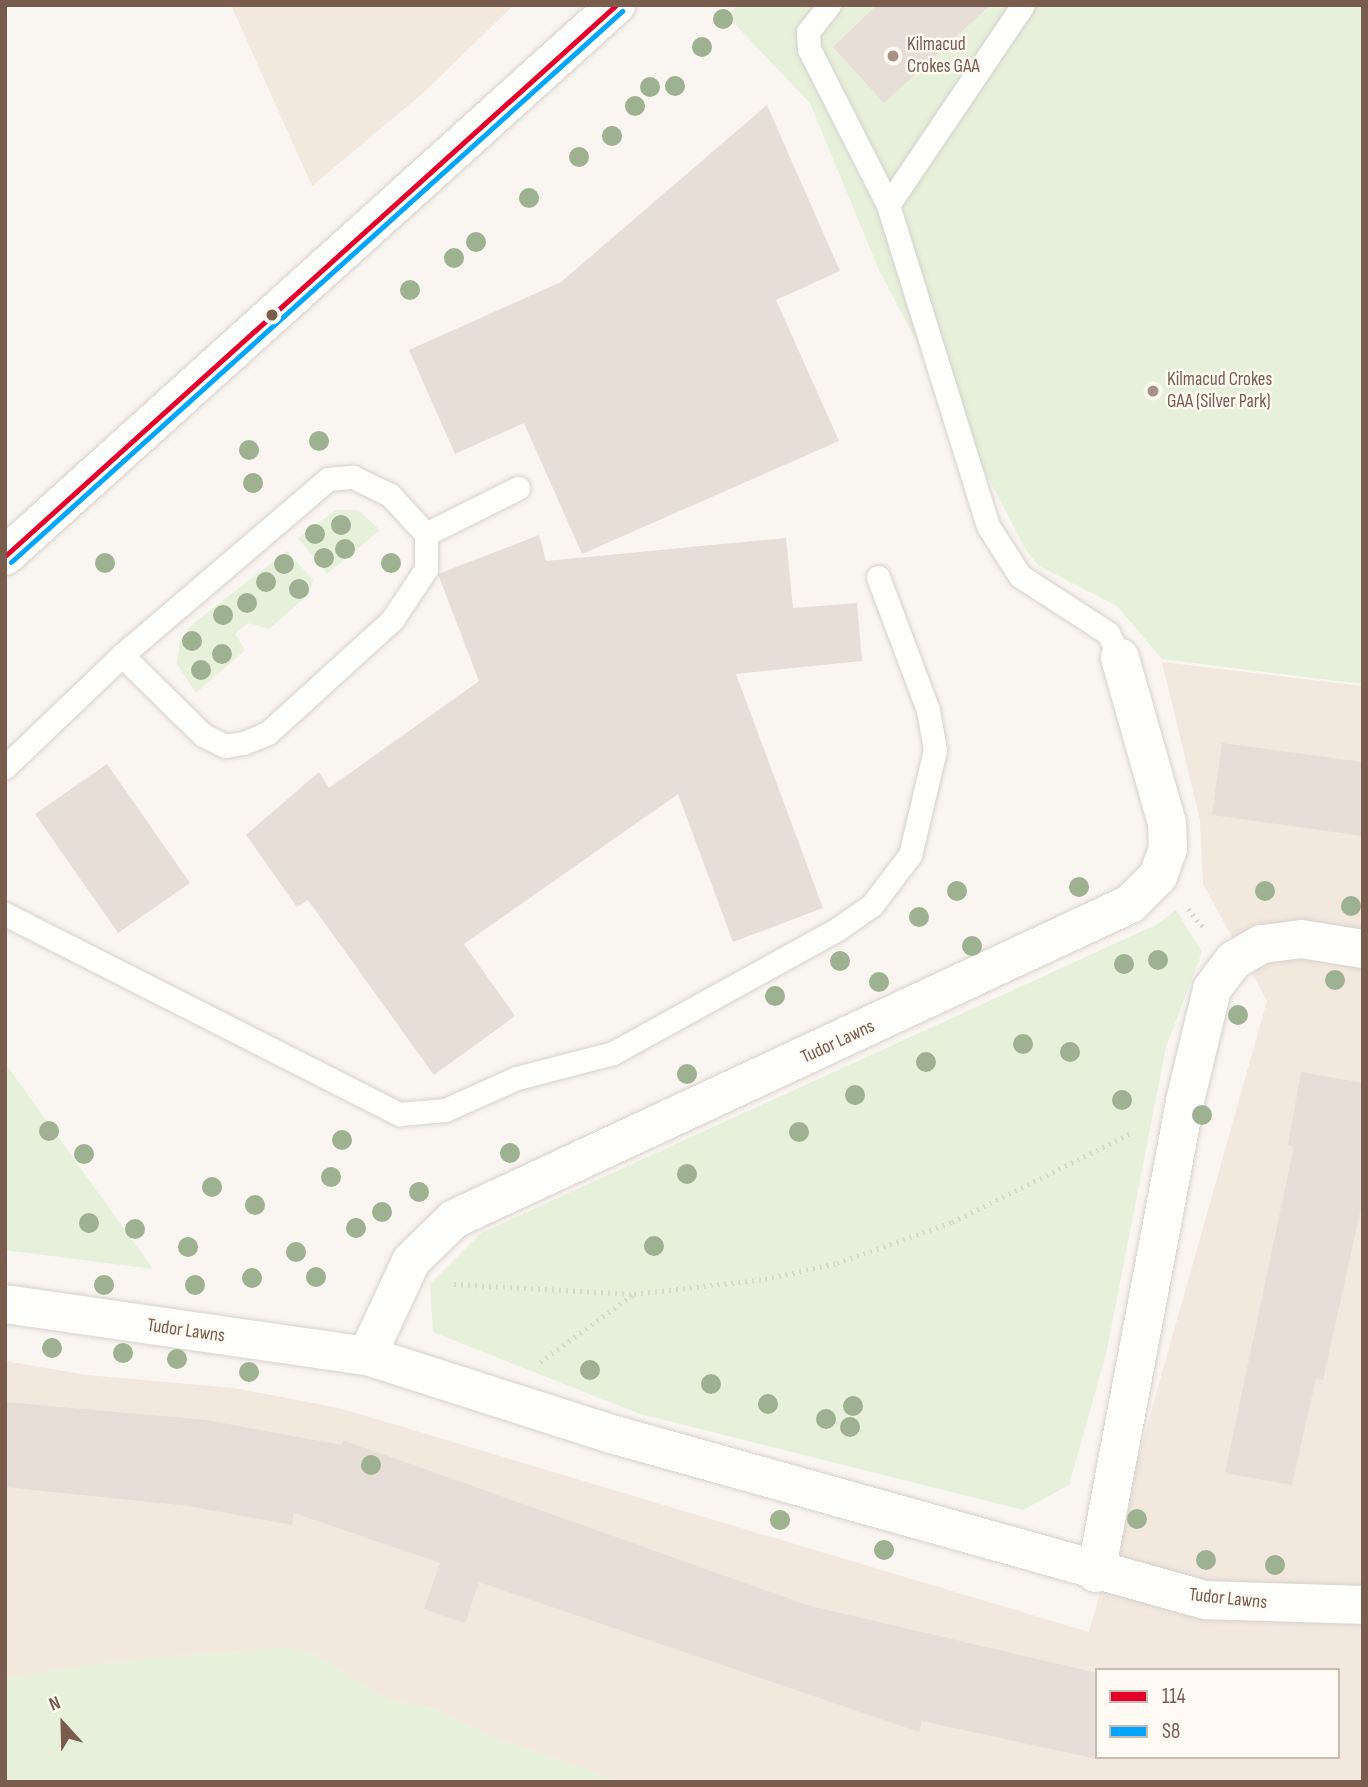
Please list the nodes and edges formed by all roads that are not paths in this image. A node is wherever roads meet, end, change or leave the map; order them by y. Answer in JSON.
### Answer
{"nodes":[{"id":1,"x":616,"y":5,"type":"edge"},
{"id":2,"x":829,"y":5,"type":"edge"},
{"id":3,"x":1023,"y":5,"type":"edge"},
{"id":4,"x":888,"y":205,"type":"junction"},
{"id":5,"x":518,"y":488,"type":"dead end"},
{"id":6,"x":426,"y":534,"type":"junction"},
{"id":7,"x":5,"y":556,"type":"edge"},
{"id":8,"x":878,"y":577,"type":"dead end"},
{"id":9,"x":122,"y":655,"type":"junction"},
{"id":10,"x":1120,"y":658,"type":"joint"},
{"id":11,"x":5,"y":767,"type":"edge"},
{"id":12,"x":5,"y":914,"type":"edge"},
{"id":13,"x":1363,"y":949,"type":"edge"},
{"id":14,"x":5,"y":1304,"type":"edge"},
{"id":15,"x":367,"y":1356,"type":"junction"},
{"id":16,"x":1096,"y":1573,"type":"junction"},
{"id":17,"x":1363,"y":1605,"type":"edge"}],
"edges":[{"from":1,"to":7,"type":"street"},
{"from":2,"to":4,"type":"lane"},
{"from":3,"to":4,"type":"lane"},
{"from":4,"to":10,"type":"lane"},
{"from":5,"to":6,"type":"lane"},
{"from":6,"to":9,"type":"lane"},
{"from":6,"to":9,"type":"lane"},
{"from":8,"to":12,"type":"lane"},
{"from":9,"to":11,"type":"lane"},
{"from":10,"to":15,"type":"street","name":"Tudor Lawns"},
{"from":13,"to":16,"type":"street"},
{"from":14,"to":15,"type":"street","name":"Tudor Lawns"},
{"from":15,"to":16,"type":"street","name":"Tudor Lawns"},
{"from":16,"to":17,"type":"street","name":"Tudor Lawns"}]}
